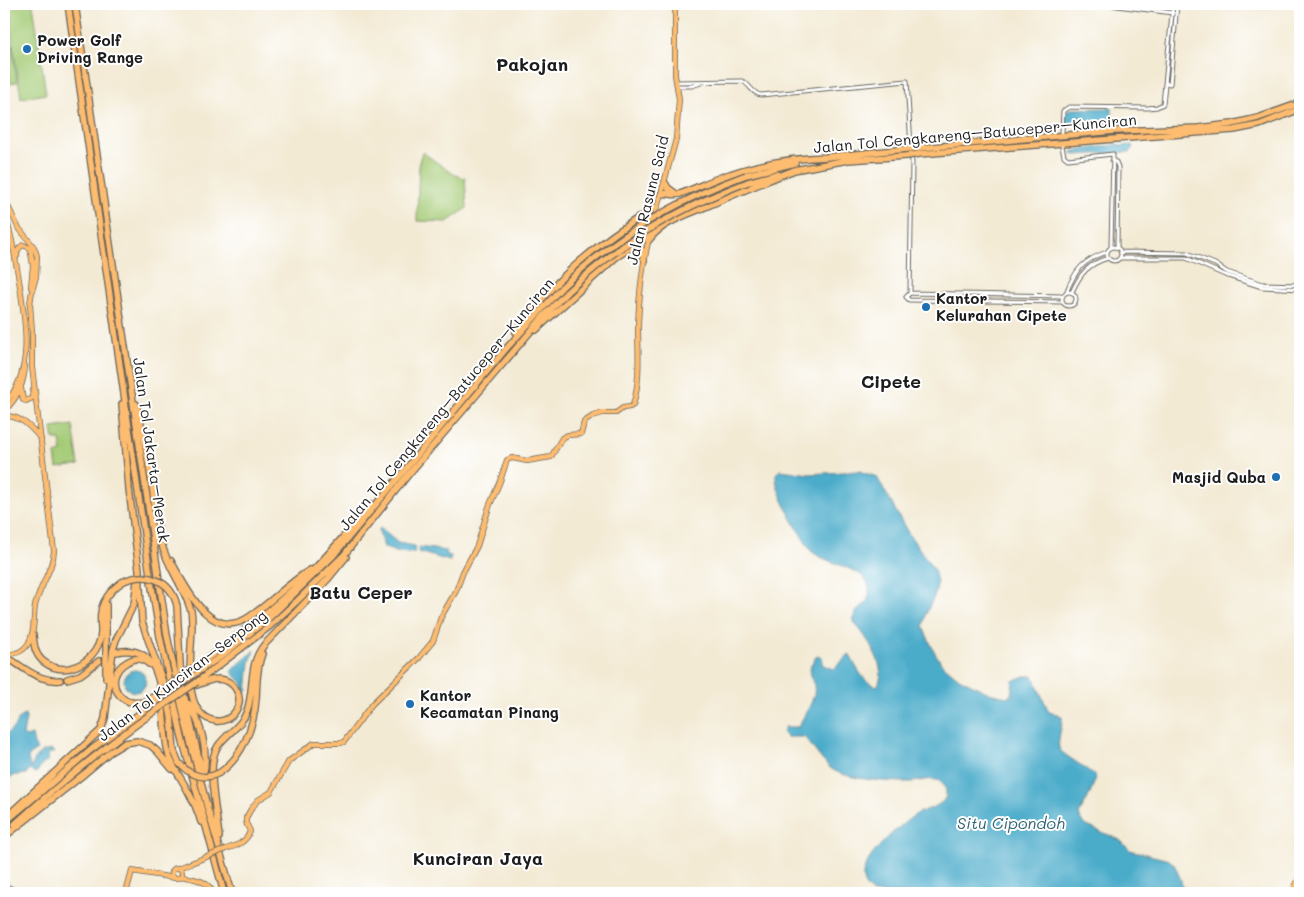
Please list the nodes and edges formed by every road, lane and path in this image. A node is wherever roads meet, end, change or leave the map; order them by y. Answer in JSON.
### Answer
{"nodes":[{"id":1,"x":68,"y":4,"type":"edge"},
{"id":2,"x":75,"y":4,"type":"edge"},
{"id":3,"x":675,"y":4,"type":"edge"},
{"id":4,"x":1109,"y":4,"type":"edge"},
{"id":5,"x":1130,"y":4,"type":"edge"},
{"id":6,"x":1175,"y":4,"type":"edge"},
{"id":7,"x":1174,"y":11,"type":"junction"},
{"id":8,"x":676,"y":84,"type":"junction"},
{"id":9,"x":1300,"y":103,"type":"edge"},
{"id":10,"x":1300,"y":109,"type":"edge"},
{"id":11,"x":1062,"y":132,"type":"dead end"},
{"id":12,"x":1062,"y":146,"type":"dead end"},
{"id":13,"x":906,"y":152,"type":"junction"},
{"id":14,"x":828,"y":157,"type":"junction"},
{"id":15,"x":1112,"y":161,"type":"junction"},
{"id":16,"x":797,"y":169,"type":"junction"},
{"id":17,"x":665,"y":183,"type":"junction"},
{"id":18,"x":661,"y":194,"type":"junction"},
{"id":19,"x":681,"y":194,"type":"junction"},
{"id":20,"x":4,"y":198,"type":"edge"},
{"id":21,"x":656,"y":207,"type":"junction"},
{"id":22,"x":4,"y":213,"type":"edge"},
{"id":23,"x":644,"y":214,"type":"junction"},
{"id":24,"x":653,"y":218,"type":"junction"},
{"id":25,"x":651,"y":228,"type":"junction"},
{"id":26,"x":659,"y":230,"type":"junction"},
{"id":27,"x":649,"y":238,"type":"junction"},
{"id":28,"x":630,"y":248,"type":"junction"},
{"id":29,"x":1111,"y":248,"type":"junction"},
{"id":30,"x":1117,"y":248,"type":"junction"},
{"id":31,"x":1107,"y":252,"type":"junction"},
{"id":32,"x":1120,"y":252,"type":"junction"},
{"id":33,"x":1166,"y":252,"type":"junction"},
{"id":34,"x":1171,"y":252,"type":"junction"},
{"id":35,"x":1108,"y":258,"type":"junction"},
{"id":36,"x":1120,"y":258,"type":"junction"},
{"id":37,"x":1166,"y":258,"type":"junction"},
{"id":38,"x":1171,"y":258,"type":"junction"},
{"id":39,"x":644,"y":260,"type":"junction"},
{"id":40,"x":16,"y":261,"type":"junction"},
{"id":41,"x":1300,"y":287,"type":"edge"},
{"id":42,"x":32,"y":291,"type":"junction"},
{"id":43,"x":1072,"y":292,"type":"junction"},
{"id":44,"x":910,"y":293,"type":"junction"},
{"id":45,"x":1064,"y":295,"type":"junction"},
{"id":46,"x":1063,"y":302,"type":"junction"},
{"id":47,"x":516,"y":348,"type":"junction"},
{"id":48,"x":504,"y":350,"type":"junction"},
{"id":49,"x":25,"y":355,"type":"junction"},
{"id":50,"x":24,"y":376,"type":"junction"},
{"id":51,"x":129,"y":377,"type":"junction"},
{"id":52,"x":33,"y":382,"type":"junction"},
{"id":53,"x":122,"y":384,"type":"junction"},
{"id":54,"x":4,"y":404,"type":"edge"},
{"id":55,"x":4,"y":411,"type":"edge"},
{"id":56,"x":4,"y":416,"type":"edge"},
{"id":57,"x":41,"y":439,"type":"junction"},
{"id":58,"x":391,"y":485,"type":"junction"},
{"id":59,"x":367,"y":526,"type":"junction"},
{"id":60,"x":160,"y":536,"type":"junction"},
{"id":61,"x":136,"y":543,"type":"junction"},
{"id":62,"x":316,"y":566,"type":"junction"},
{"id":63,"x":110,"y":593,"type":"junction"},
{"id":64,"x":33,"y":635,"type":"junction"},
{"id":65,"x":270,"y":639,"type":"junction"},
{"id":66,"x":116,"y":652,"type":"dead end"},
{"id":67,"x":4,"y":654,"type":"edge"},
{"id":68,"x":99,"y":661,"type":"dead end"},
{"id":69,"x":194,"y":671,"type":"junction"},
{"id":70,"x":158,"y":681,"type":"junction"},
{"id":71,"x":197,"y":684,"type":"junction"},
{"id":72,"x":154,"y":700,"type":"junction"},
{"id":73,"x":106,"y":706,"type":"junction"},
{"id":74,"x":184,"y":784,"type":"junction"},
{"id":75,"x":208,"y":810,"type":"junction"},
{"id":76,"x":4,"y":819,"type":"edge"},
{"id":77,"x":4,"y":823,"type":"edge"},
{"id":78,"x":4,"y":835,"type":"edge"},
{"id":79,"x":220,"y":849,"type":"junction"},
{"id":80,"x":213,"y":852,"type":"junction"},
{"id":81,"x":178,"y":868,"type":"junction"},
{"id":82,"x":181,"y":876,"type":"junction"},
{"id":83,"x":1300,"y":876,"type":"edge"},
{"id":84,"x":176,"y":878,"type":"junction"},
{"id":85,"x":1300,"y":884,"type":"edge"},
{"id":86,"x":4,"y":885,"type":"edge"},
{"id":87,"x":22,"y":893,"type":"edge"},
{"id":88,"x":126,"y":893,"type":"edge"},
{"id":89,"x":213,"y":893,"type":"edge"},
{"id":90,"x":224,"y":893,"type":"edge"},
{"id":91,"x":232,"y":893,"type":"edge"},
{"id":92,"x":1294,"y":893,"type":"edge"}],
"edges":[{"from":1,"to":53,"type":"highway","name":"Jalan Tol Jakarta–Merak"},
{"from":2,"to":51,"type":"highway","name":"Jalan Tol Jakarta–Merak"},
{"from":3,"to":8,"type":"main road","name":"Jalan Rasuna Said"},
{"from":4,"to":7,"type":"street"},
{"from":5,"to":7,"type":"street"},
{"from":6,"to":7,"type":"street"},
{"from":7,"to":11,"type":"street"},
{"from":8,"to":17,"type":"main road","name":"Jalan Rasuna Said"},
{"from":8,"to":44,"type":"street"},
{"from":9,"to":13,"type":"highway","name":"Jalan Tol Cengkareng–Batuceper–Kunciran","bridge":true},
{"from":10,"to":13,"type":"highway","name":"Jalan Tol Cengkareng–Batuceper–Kunciran","bridge":true},
{"from":12,"to":15,"type":"street"},
{"from":13,"to":14,"type":"highway","name":"Jalan Tol Cengkareng–Batuceper–Kunciran"},
{"from":13,"to":16,"type":"highway","name":"Jalan Tol Cengkareng–Batuceper–Kunciran"},
{"from":14,"to":19,"type":"highway"},
{"from":14,"to":48,"type":"highway","name":"Jalan Tol Cengkareng–Batuceper–Kunciran","bridge":true},
{"from":15,"to":29,"type":"street"},
{"from":15,"to":30,"type":"street"},
{"from":16,"to":26,"type":"highway"},
{"from":16,"to":47,"type":"highway","name":"Jalan Tol Cengkareng–Batuceper–Kunciran","bridge":true},
{"from":17,"to":18,"type":"main road","name":"Jalan Rasuna Said"},
{"from":17,"to":19,"type":"highway"},
{"from":18,"to":19,"type":"highway"},
{"from":18,"to":21,"type":"main road","name":"Jalan Rasuna Said"},
{"from":20,"to":42,"type":"main road"},
{"from":21,"to":23,"type":"highway"},
{"from":21,"to":24,"type":"main road","name":"Jalan Rasuna Said"},
{"from":22,"to":40,"type":"main road"},
{"from":23,"to":24,"type":"highway"},
{"from":23,"to":48,"type":"highway"},
{"from":24,"to":25,"type":"main road","name":"Jalan Rasuna Said"},
{"from":25,"to":26,"type":"highway"},
{"from":25,"to":27,"type":"main road","name":"Jalan Rasuna Said"},
{"from":26,"to":27,"type":"highway"},
{"from":27,"to":28,"type":"highway"},
{"from":27,"to":39,"type":"main road","name":"Jalan Rasuna Said"},
{"from":28,"to":39,"type":"highway"},
{"from":28,"to":47,"type":"highway"},
{"from":29,"to":30,"type":"street"},
{"from":29,"to":31,"type":"street"},
{"from":30,"to":32,"type":"street"},
{"from":31,"to":35,"type":"street"},
{"from":31,"to":45,"type":"street"},
{"from":32,"to":33,"type":"street"},
{"from":32,"to":36,"type":"street"},
{"from":33,"to":34,"type":"street"},
{"from":33,"to":37,"type":"street"},
{"from":34,"to":38,"type":"street"},
{"from":34,"to":41,"type":"street"},
{"from":35,"to":36,"type":"street"},
{"from":35,"to":43,"type":"street"},
{"from":36,"to":37,"type":"street"},
{"from":37,"to":38,"type":"street"},
{"from":38,"to":41,"type":"street"},
{"from":39,"to":81,"type":"main road","name":"Jalan Rasuna Said","bridge":true},
{"from":40,"to":42,"type":"main road"},
{"from":40,"to":49,"type":"main road"},
{"from":42,"to":52,"type":"main road"},
{"from":43,"to":45,"type":"street"},
{"from":43,"to":46,"type":"street"},
{"from":44,"to":45,"type":"street"},
{"from":44,"to":46,"type":"street"},
{"from":45,"to":46,"type":"street"},
{"from":47,"to":59,"type":"highway","name":"Jalan Tol Cengkareng–Batuceper–Kunciran"},
{"from":48,"to":58,"type":"highway","name":"Jalan Tol Cengkareng–Batuceper–Kunciran"},
{"from":49,"to":50,"type":"main road"},
{"from":49,"to":54,"type":"main road"},
{"from":50,"to":52,"type":"main road"},
{"from":50,"to":55,"type":"main road"},
{"from":51,"to":60,"type":"highway"},
{"from":51,"to":75,"type":"highway","name":"Jalan Tol Jakarta–Merak"},
{"from":52,"to":57,"type":"main road"},
{"from":53,"to":61,"type":"highway"},
{"from":53,"to":80,"type":"highway","name":"Jalan Tol Jakarta–Merak"},
{"from":56,"to":57,"type":"main road"},
{"from":57,"to":64,"type":"main road"},
{"from":58,"to":62,"type":"highway"},
{"from":58,"to":69,"type":"highway","name":"Jalan Tol Cengkareng–Batuceper–Kunciran"},
{"from":59,"to":65,"type":"highway"},
{"from":59,"to":71,"type":"highway","name":"Jalan Tol Kunciran–Serpong"},
{"from":60,"to":62,"type":"highway"},
{"from":60,"to":71,"type":"highway"},
{"from":61,"to":65,"type":"highway","bridge":true},
{"from":61,"to":73,"type":"highway"},
{"from":62,"to":69,"type":"highway"},
{"from":63,"to":64,"type":"highway"},
{"from":63,"to":73,"type":"highway"},
{"from":63,"to":75,"type":"highway","bridge":true},
{"from":64,"to":67,"type":"main road"},
{"from":65,"to":79,"type":"highway"},
{"from":66,"to":70,"type":"highway"},
{"from":67,"to":68,"type":"highway"},
{"from":69,"to":72,"type":"highway","bridge":true},
{"from":70,"to":72,"type":"highway"},
{"from":70,"to":74,"type":"highway"},
{"from":71,"to":78,"type":"highway","name":"Jalan Tol Kunciran–Serpong","bridge":true},
{"from":72,"to":77,"type":"highway"},
{"from":73,"to":76,"type":"highway"},
{"from":74,"to":78,"type":"highway"},
{"from":74,"to":80,"type":"highway"},
{"from":75,"to":79,"type":"highway","name":"Jalan Tol Jakarta–Merak"},
{"from":79,"to":91,"type":"highway","name":"Jalan Tol Jakarta–Merak"},
{"from":80,"to":90,"type":"highway","name":"Jalan Tol Jakarta–Merak"},
{"from":81,"to":82,"type":"main road"},
{"from":81,"to":84,"type":"main road"},
{"from":82,"to":84,"type":"main road"},
{"from":82,"to":89,"type":"main road"},
{"from":83,"to":92,"type":"main road"},
{"from":84,"to":88,"type":"main road"},
{"from":85,"to":92,"type":"main road"},
{"from":86,"to":87,"type":"street"}]}
